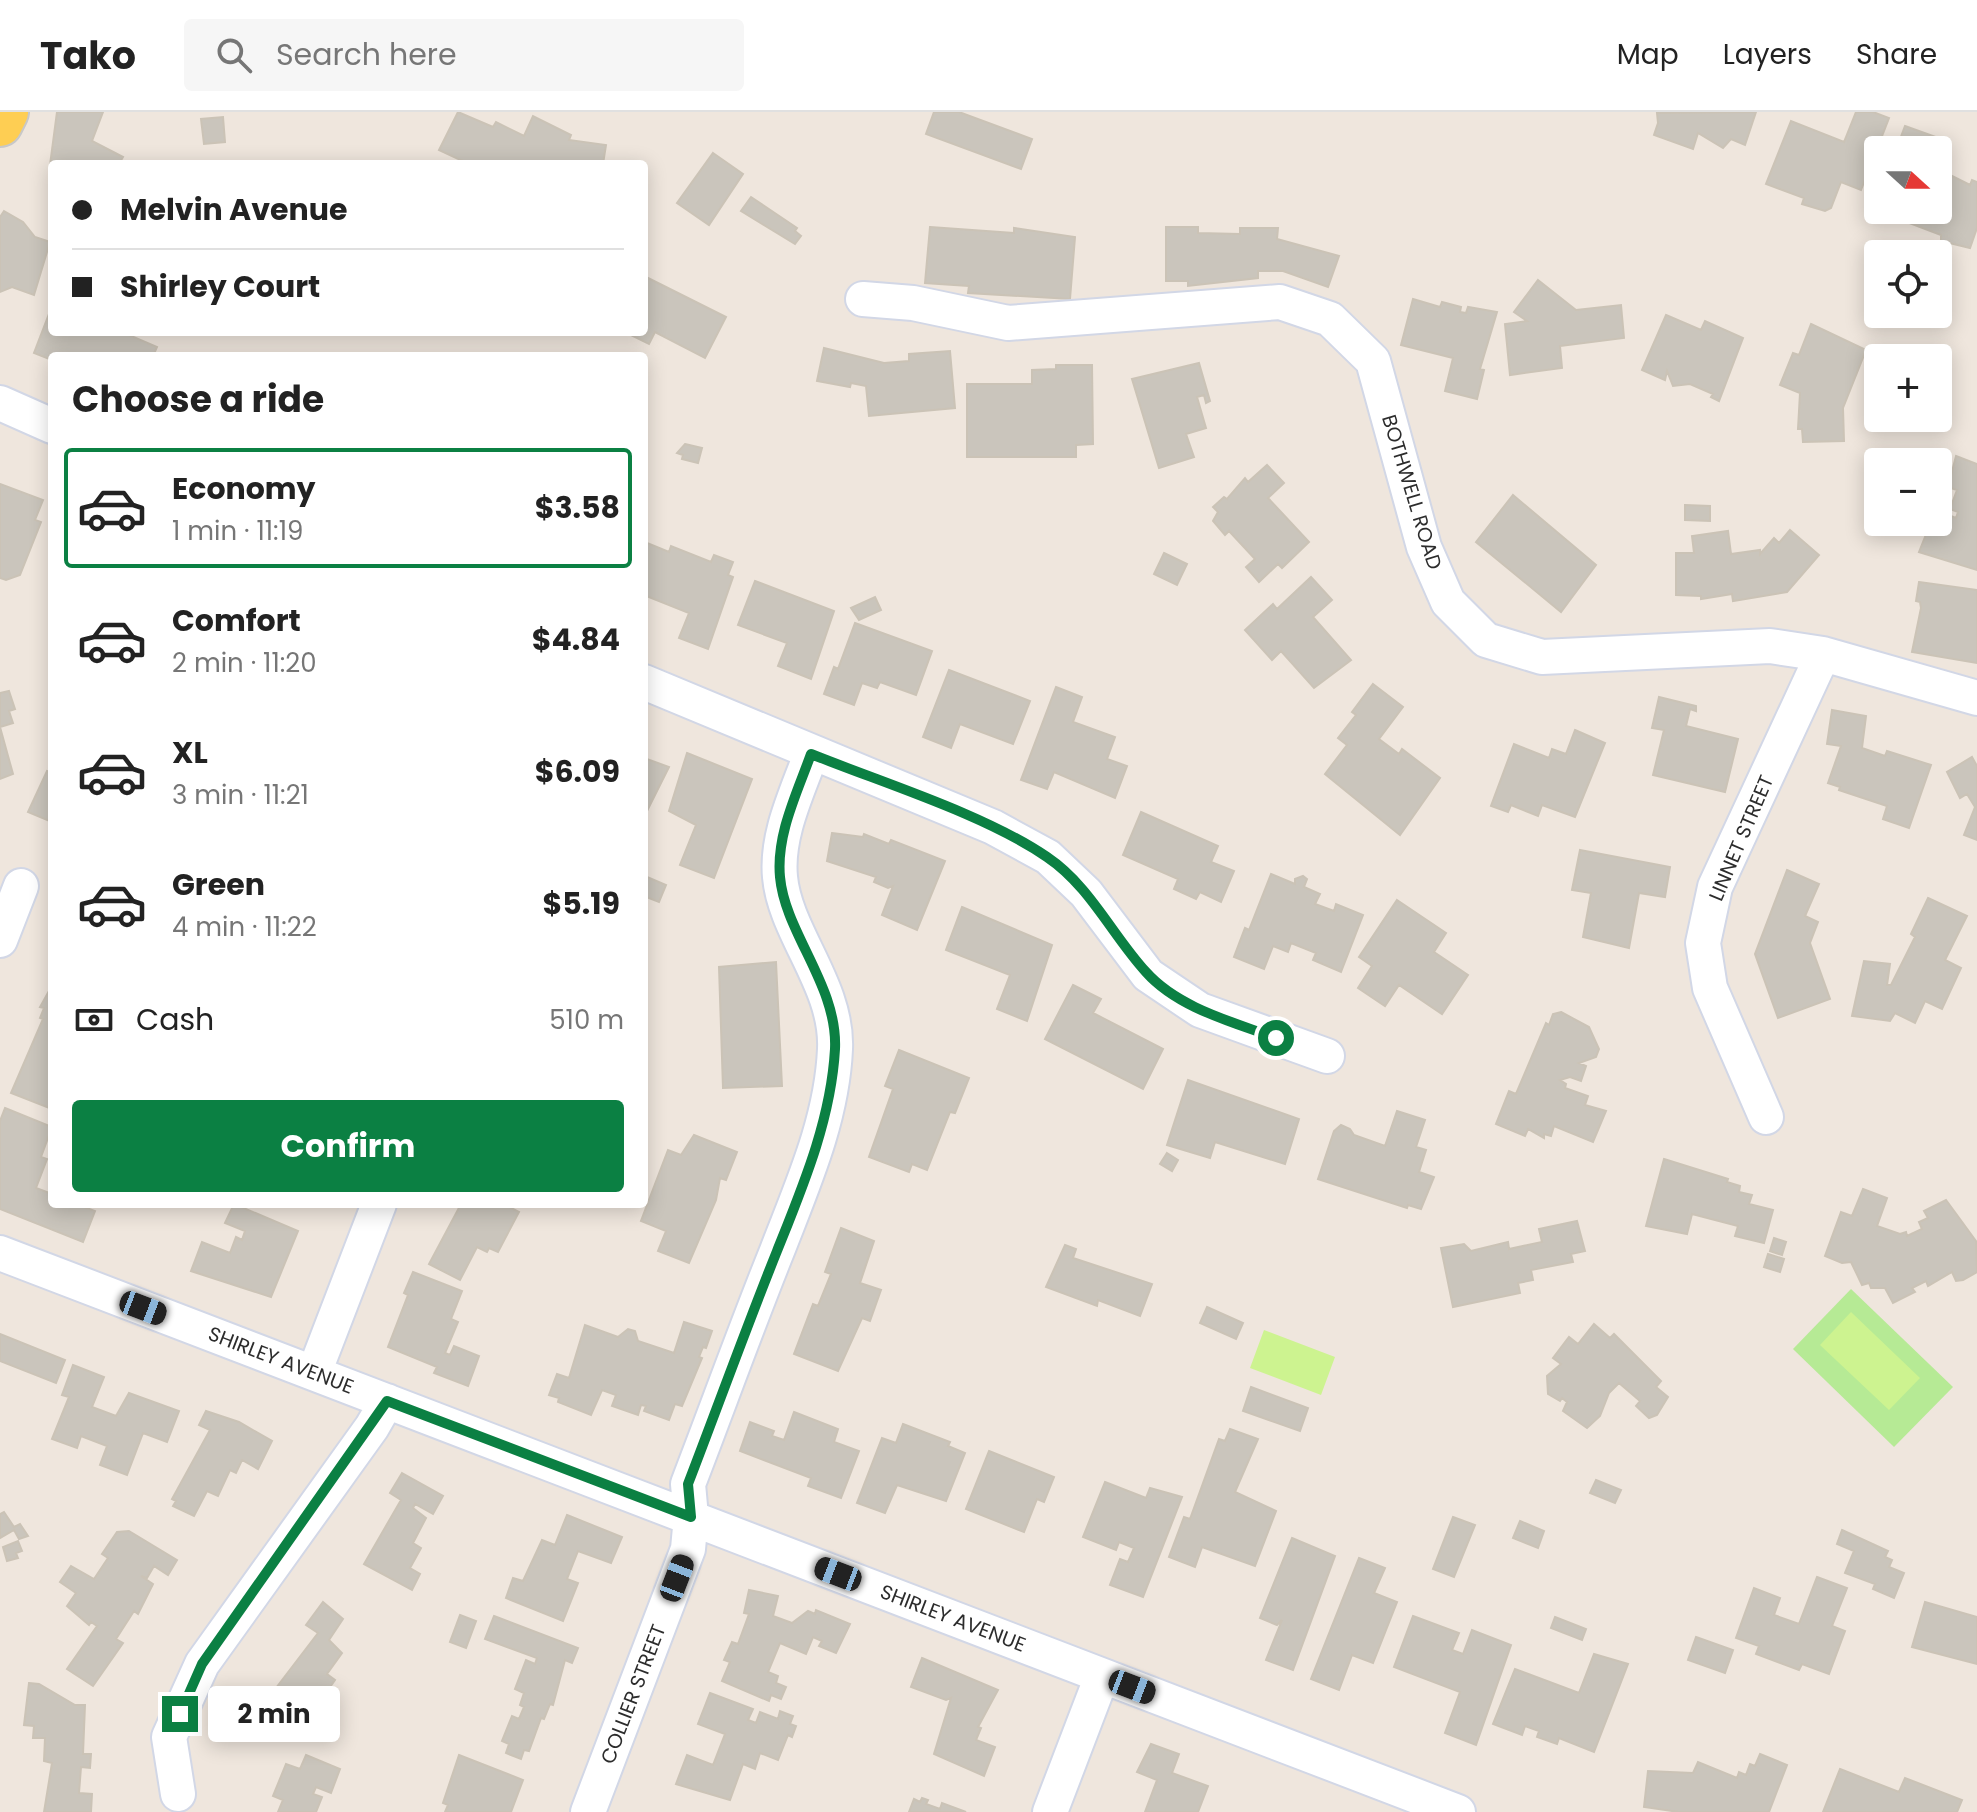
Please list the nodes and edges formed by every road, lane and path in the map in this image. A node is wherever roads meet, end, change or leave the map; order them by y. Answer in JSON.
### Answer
{"nodes":[{"id":1,"x":6,"y":112,"type":"edge"},
{"id":2,"x":0,"y":124,"type":"edge"},
{"id":3,"x":863,"y":299,"type":"dead end"},
{"id":4,"x":0,"y":403,"type":"edge"},
{"id":5,"x":48,"y":424,"type":"edge"},
{"id":6,"x":1823,"y":654,"type":"junction"},
{"id":7,"x":648,"y":684,"type":"edge"},
{"id":8,"x":1977,"y":698,"type":"edge"},
{"id":9,"x":811,"y":754,"type":"junction"},
{"id":10,"x":21,"y":886,"type":"dead end"},
{"id":11,"x":0,"y":940,"type":"edge"},
{"id":12,"x":1327,"y":1056,"type":"dead end"},
{"id":13,"x":1766,"y":1117,"type":"dead end"},
{"id":14,"x":377,"y":1208,"type":"edge"},
{"id":15,"x":0,"y":1253,"type":"edge"},
{"id":16,"x":314,"y":1373,"type":"junction"},
{"id":17,"x":387,"y":1401,"type":"junction"},
{"id":18,"x":691,"y":1517,"type":"junction"},
{"id":19,"x":1102,"y":1676,"type":"junction"},
{"id":20,"x":178,"y":1794,"type":"dead end"},
{"id":21,"x":588,"y":1812,"type":"edge"},
{"id":22,"x":1050,"y":1812,"type":"edge"},
{"id":23,"x":1458,"y":1812,"type":"edge"}],
"edges":[{"from":1,"to":2,"type":"main road"},
{"from":3,"to":6,"type":"street","name":"BOTHWELL ROAD"},
{"from":4,"to":5,"type":"street"},
{"from":6,"to":8,"type":"street","name":"BOTHWELL ROAD"},
{"from":6,"to":13,"type":"street","name":"LINNET STREET"},
{"from":7,"to":9,"type":"street"},
{"from":9,"to":12,"type":"street"},
{"from":9,"to":18,"type":"street","name":"COLLIER STREET"},
{"from":10,"to":11,"type":"street"},
{"from":14,"to":16,"type":"street"},
{"from":15,"to":16,"type":"street","name":"SHIRLEY AVENUE"},
{"from":16,"to":17,"type":"street","name":"SHIRLEY AVENUE"},
{"from":17,"to":18,"type":"street","name":"SHIRLEY AVENUE"},
{"from":17,"to":20,"type":"street"},
{"from":18,"to":19,"type":"street","name":"SHIRLEY AVENUE"},
{"from":18,"to":21,"type":"street","name":"COLLIER STREET"},
{"from":19,"to":22,"type":"street"},
{"from":19,"to":23,"type":"street","name":"SHIRLEY AVENUE"}]}
